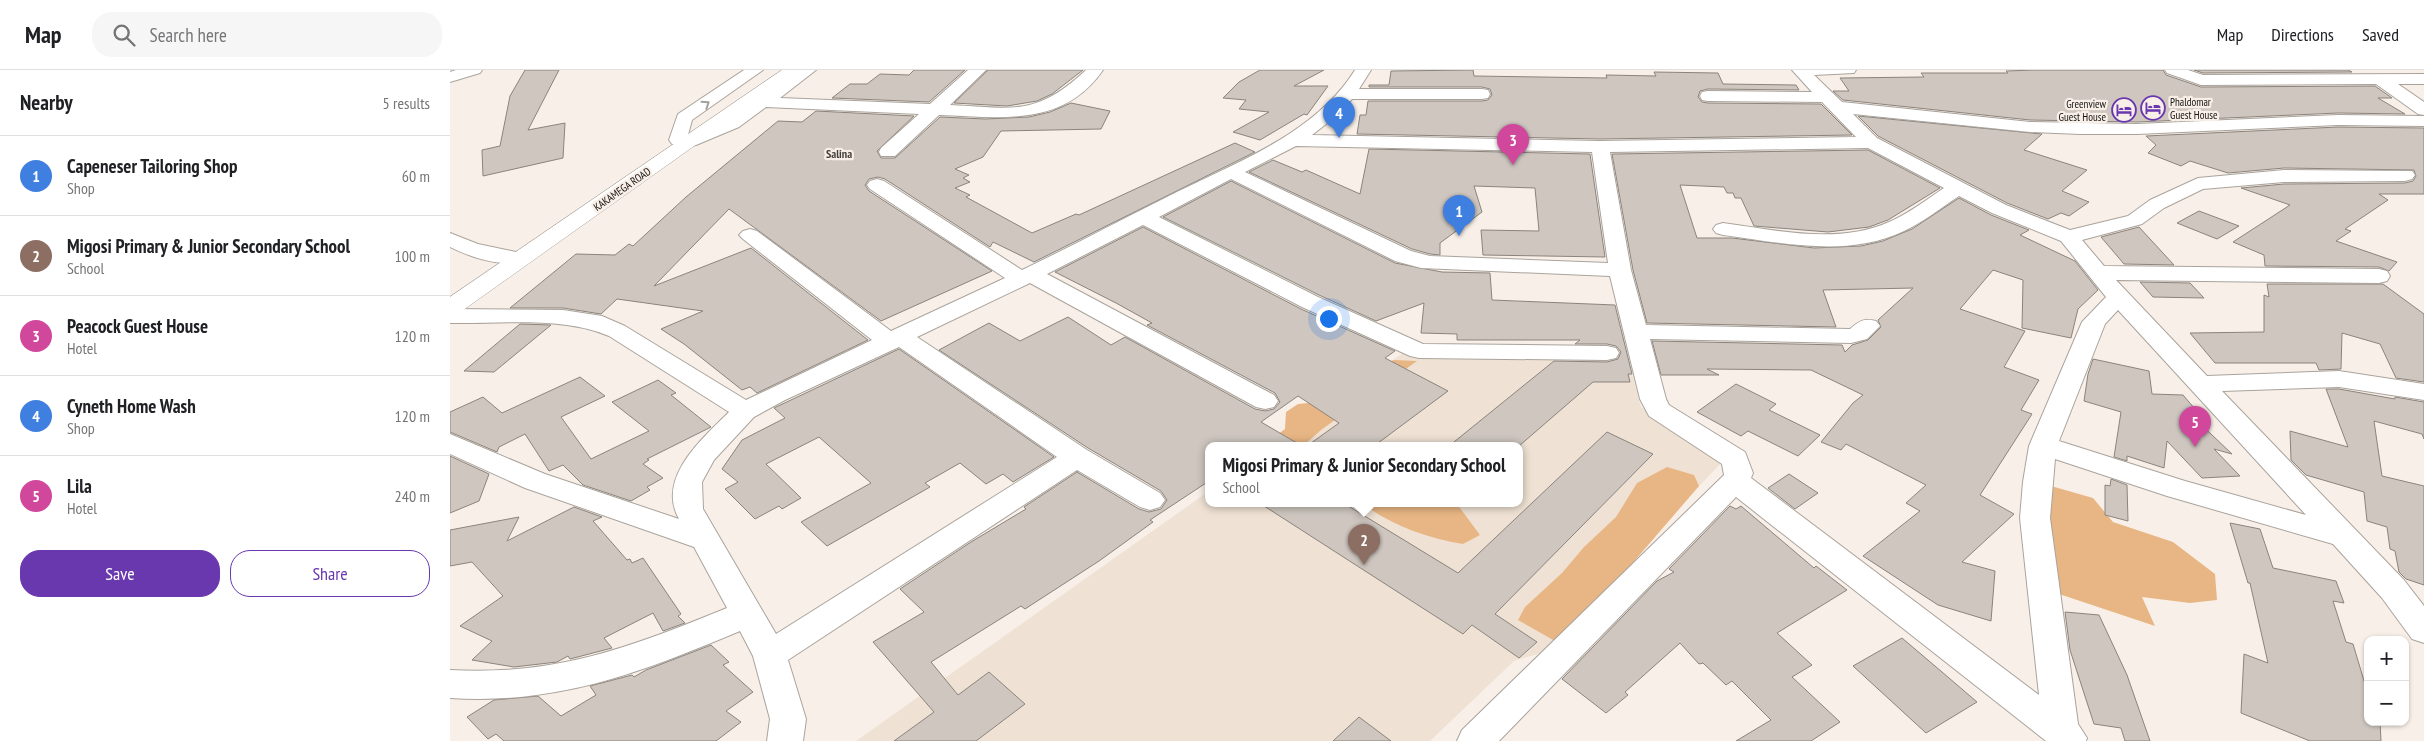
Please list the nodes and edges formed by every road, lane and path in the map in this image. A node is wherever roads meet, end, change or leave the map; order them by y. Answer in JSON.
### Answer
{"nodes":[{"id":1,"x":474,"y":70,"type":"edge"},
{"id":2,"x":755,"y":70,"type":"edge"},
{"id":3,"x":773,"y":70,"type":"edge"},
{"id":4,"x":794,"y":70,"type":"edge"},
{"id":5,"x":808,"y":70,"type":"edge"},
{"id":6,"x":978,"y":70,"type":"edge"},
{"id":7,"x":1095,"y":70,"type":"edge"},
{"id":8,"x":1363,"y":70,"type":"edge"},
{"id":9,"x":1800,"y":70,"type":"edge"},
{"id":10,"x":1811,"y":70,"type":"edge"},
{"id":11,"x":1848,"y":70,"type":"edge"},
{"id":12,"x":2173,"y":70,"type":"edge"},
{"id":13,"x":450,"y":77,"type":"edge"},
{"id":14,"x":2424,"y":79,"type":"edge"},
{"id":15,"x":2381,"y":80,"type":"junction"},
{"id":16,"x":1349,"y":94,"type":"junction"},
{"id":17,"x":1482,"y":94,"type":"dead end"},
{"id":18,"x":1708,"y":96,"type":"dead end"},
{"id":19,"x":763,"y":102,"type":"junction"},
{"id":20,"x":1831,"y":102,"type":"junction"},
{"id":21,"x":931,"y":110,"type":"junction"},
{"id":22,"x":2424,"y":110,"type":"edge"},
{"id":23,"x":2424,"y":121,"type":"edge"},
{"id":24,"x":1293,"y":140,"type":"junction"},
{"id":25,"x":684,"y":141,"type":"junction"},
{"id":26,"x":1871,"y":142,"type":"junction"},
{"id":27,"x":1600,"y":147,"type":"junction"},
{"id":28,"x":888,"y":152,"type":"dead end"},
{"id":29,"x":1230,"y":172,"type":"junction"},
{"id":30,"x":2405,"y":175,"type":"dead end"},
{"id":31,"x":877,"y":185,"type":"dead end"},
{"id":32,"x":1957,"y":188,"type":"junction"},
{"id":33,"x":1144,"y":217,"type":"junction"},
{"id":34,"x":1723,"y":229,"type":"dead end"},
{"id":35,"x":750,"y":235,"type":"dead end"},
{"id":36,"x":2068,"y":237,"type":"junction"},
{"id":37,"x":450,"y":239,"type":"edge"},
{"id":38,"x":508,"y":257,"type":"junction"},
{"id":39,"x":1620,"y":270,"type":"junction"},
{"id":40,"x":2098,"y":273,"type":"junction"},
{"id":41,"x":1026,"y":276,"type":"junction"},
{"id":42,"x":2379,"y":276,"type":"dead end"},
{"id":43,"x":450,"y":296,"type":"edge"},
{"id":44,"x":2119,"y":296,"type":"junction"},
{"id":45,"x":450,"y":308,"type":"edge"},
{"id":46,"x":450,"y":316,"type":"edge"},
{"id":47,"x":1868,"y":326,"type":"dead end"},
{"id":48,"x":1638,"y":332,"type":"junction"},
{"id":49,"x":896,"y":339,"type":"junction"},
{"id":50,"x":1607,"y":353,"type":"dead end"},
{"id":51,"x":2203,"y":384,"type":"junction"},
{"id":52,"x":2424,"y":392,"type":"edge"},
{"id":53,"x":1264,"y":401,"type":"dead end"},
{"id":54,"x":745,"y":410,"type":"junction"},
{"id":55,"x":450,"y":443,"type":"edge"},
{"id":56,"x":2044,"y":446,"type":"junction"},
{"id":57,"x":1077,"y":457,"type":"junction"},
{"id":58,"x":1734,"y":480,"type":"junction"},
{"id":59,"x":1150,"y":500,"type":"dead end"},
{"id":60,"x":2343,"y":536,"type":"junction"},
{"id":61,"x":705,"y":539,"type":"junction"},
{"id":62,"x":747,"y":614,"type":"junction"},
{"id":63,"x":2424,"y":630,"type":"edge"},
{"id":64,"x":770,"y":655,"type":"junction"},
{"id":65,"x":450,"y":684,"type":"edge"},
{"id":66,"x":2066,"y":736,"type":"edge"},
{"id":67,"x":785,"y":741,"type":"edge"},
{"id":68,"x":1475,"y":741,"type":"edge"}],
"edges":[{"from":1,"to":13,"type":"street"},
{"from":25,"to":2,"type":"street","one_way":true},
{"from":3,"to":25,"type":"highway","name":"KAKAMEGA ROAD"},
{"from":4,"to":25,"type":"highway","name":"KAKAMEGA ROAD"},
{"from":5,"to":19,"type":"street"},
{"from":6,"to":21,"type":"street"},
{"from":7,"to":21,"type":"street"},
{"from":8,"to":16,"type":"street"},
{"from":9,"to":20,"type":"street"},
{"from":10,"to":11,"type":"street"},
{"from":12,"to":15,"type":"street"},
{"from":14,"to":15,"type":"street"},
{"from":15,"to":22,"type":"street"},
{"from":16,"to":17,"type":"street"},
{"from":16,"to":24,"type":"street"},
{"from":18,"to":20,"type":"street"},
{"from":19,"to":21,"type":"street"},
{"from":19,"to":25,"type":"street"},
{"from":20,"to":23,"type":"street"},
{"from":20,"to":26,"type":"street"},
{"from":21,"to":28,"type":"street"},
{"from":24,"to":27,"type":"street"},
{"from":24,"to":29,"type":"street"},
{"from":25,"to":38,"type":"highway","name":"KAKAMEGA ROAD"},
{"from":25,"to":45,"type":"highway","name":"KAKAMEGA ROAD"},
{"from":26,"to":27,"type":"street"},
{"from":26,"to":32,"type":"street"},
{"from":27,"to":39,"type":"street"},
{"from":29,"to":33,"type":"street"},
{"from":29,"to":39,"type":"street"},
{"from":30,"to":36,"type":"street"},
{"from":31,"to":41,"type":"street"},
{"from":32,"to":34,"type":"street"},
{"from":32,"to":36,"type":"street"},
{"from":33,"to":41,"type":"street"},
{"from":33,"to":50,"type":"street"},
{"from":35,"to":49,"type":"street"},
{"from":36,"to":40,"type":"street"},
{"from":37,"to":38,"type":"street"},
{"from":38,"to":43,"type":"highway","name":"KAKAMEGA ROAD"},
{"from":39,"to":48,"type":"street"},
{"from":40,"to":42,"type":"street"},
{"from":40,"to":44,"type":"street"},
{"from":41,"to":49,"type":"street"},
{"from":41,"to":53,"type":"street"},
{"from":44,"to":51,"type":"street"},
{"from":44,"to":56,"type":"street"},
{"from":46,"to":54,"type":"street"},
{"from":47,"to":48,"type":"street"},
{"from":48,"to":58,"type":"street"},
{"from":49,"to":54,"type":"street"},
{"from":49,"to":57,"type":"street"},
{"from":51,"to":52,"type":"street"},
{"from":51,"to":60,"type":"street"},
{"from":54,"to":61,"type":"street"},
{"from":55,"to":61,"type":"street"},
{"from":56,"to":60,"type":"street"},
{"from":56,"to":66,"type":"street"},
{"from":57,"to":59,"type":"street"},
{"from":57,"to":64,"type":"street"},
{"from":58,"to":66,"type":"street"},
{"from":58,"to":68,"type":"street"},
{"from":60,"to":63,"type":"street"},
{"from":61,"to":62,"type":"street"},
{"from":62,"to":64,"type":"street"},
{"from":62,"to":65,"type":"street"},
{"from":64,"to":67,"type":"street"}]}
